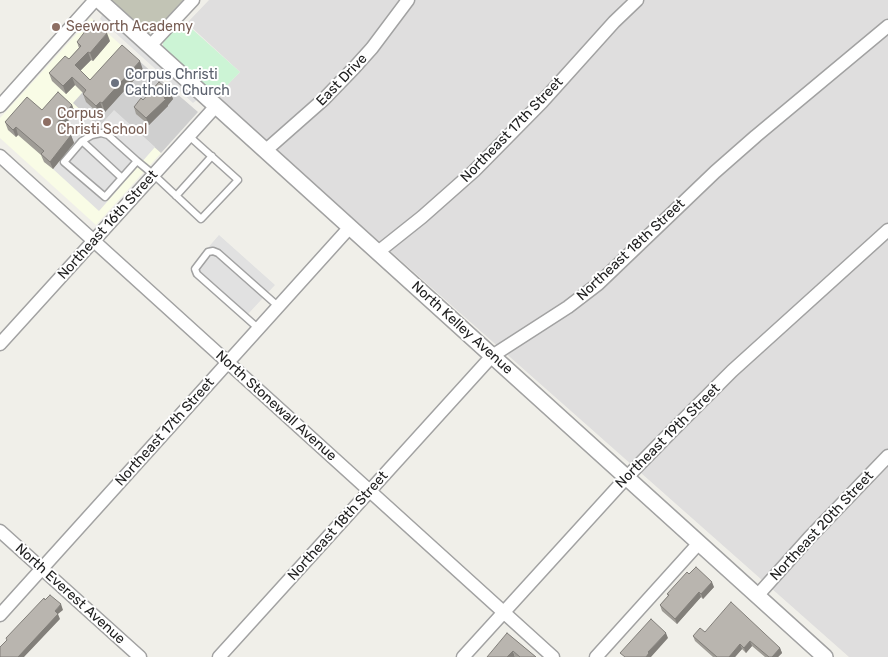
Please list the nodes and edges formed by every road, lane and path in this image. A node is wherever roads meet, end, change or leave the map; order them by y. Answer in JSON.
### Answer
{"nodes":[{"id":1,"x":97,"y":0,"type":"edge"},
{"id":2,"x":193,"y":0,"type":"edge"},
{"id":3,"x":408,"y":0,"type":"edge"},
{"id":4,"x":632,"y":2,"type":"edge"},
{"id":5,"x":888,"y":26,"type":"edge"},
{"id":6,"x":150,"y":46,"type":"junction"},
{"id":7,"x":0,"y":106,"type":"edge"},
{"id":8,"x":216,"y":106,"type":"junction"},
{"id":9,"x":189,"y":136,"type":"junction"},
{"id":10,"x":82,"y":141,"type":"junction"},
{"id":11,"x":265,"y":151,"type":"junction"},
{"id":12,"x":0,"y":156,"type":"edge"},
{"id":13,"x":212,"y":156,"type":"junction"},
{"id":14,"x":137,"y":161,"type":"junction"},
{"id":15,"x":154,"y":175,"type":"junction"},
{"id":16,"x":122,"y":178,"type":"junction"},
{"id":17,"x":176,"y":196,"type":"junction"},
{"id":18,"x":350,"y":228,"type":"junction"},
{"id":19,"x":888,"y":230,"type":"edge"},
{"id":20,"x":94,"y":242,"type":"junction"},
{"id":21,"x":378,"y":252,"type":"junction"},
{"id":22,"x":279,"y":307,"type":"junction"},
{"id":23,"x":259,"y":329,"type":"junction"},
{"id":24,"x":0,"y":344,"type":"edge"},
{"id":25,"x":492,"y":356,"type":"junction"},
{"id":26,"x":228,"y":363,"type":"junction"},
{"id":27,"x":888,"y":456,"type":"edge"},
{"id":28,"x":626,"y":478,"type":"junction"},
{"id":29,"x":370,"y":491,"type":"junction"},
{"id":30,"x":0,"y":531,"type":"edge"},
{"id":31,"x":699,"y":544,"type":"junction"},
{"id":32,"x":42,"y":568,"type":"junction"},
{"id":33,"x":757,"y":596,"type":"junction"},
{"id":34,"x":504,"y":612,"type":"junction"},
{"id":35,"x":0,"y":615,"type":"edge"},
{"id":36,"x":140,"y":657,"type":"edge"},
{"id":37,"x":219,"y":657,"type":"edge"},
{"id":38,"x":463,"y":657,"type":"edge"},
{"id":39,"x":553,"y":657,"type":"edge"},
{"id":40,"x":596,"y":657,"type":"edge"},
{"id":41,"x":824,"y":657,"type":"edge"}],
"edges":[{"from":1,"to":6,"type":"street","name":"North Kelley Avenue"},
{"from":1,"to":7,"type":"street"},
{"from":2,"to":6,"type":"street"},
{"from":3,"to":11,"type":"street","name":"East Drive"},
{"from":4,"to":21,"type":"street","name":"Northeast 17th Street"},
{"from":5,"to":25,"type":"street","name":"Northeast 18th Street"},
{"from":6,"to":8,"type":"street","name":"North Kelley Avenue"},
{"from":8,"to":9,"type":"street","name":"Northeast 16th Street"},
{"from":8,"to":11,"type":"street","name":"North Kelley Avenue"},
{"from":9,"to":13,"type":"lane"},
{"from":9,"to":15,"type":"street","name":"Northeast 16th Street"},
{"from":10,"to":14,"type":"lane"},
{"from":10,"to":16,"type":"lane"},
{"from":10,"to":16,"type":"lane"},
{"from":11,"to":18,"type":"street","name":"North Kelley Avenue"},
{"from":12,"to":20,"type":"street","name":"North Stonewall Avenue"},
{"from":13,"to":17,"type":"lane"},
{"from":13,"to":17,"type":"lane"},
{"from":14,"to":15,"type":"lane"},
{"from":14,"to":16,"type":"lane"},
{"from":15,"to":17,"type":"lane"},
{"from":15,"to":20,"type":"street","name":"Northeast 16th Street"},
{"from":18,"to":21,"type":"street","name":"North Kelley Avenue"},
{"from":18,"to":22,"type":"street","name":"Northeast 17th Street"},
{"from":19,"to":28,"type":"street","name":"Northeast 19th Street"},
{"from":20,"to":24,"type":"street","name":"Northeast 16th Street"},
{"from":20,"to":26,"type":"street","name":"North Stonewall Avenue"},
{"from":21,"to":25,"type":"street","name":"North Kelley Avenue"},
{"from":22,"to":23,"type":"street","name":"Northeast 17th Street"},
{"from":22,"to":23,"type":"lane"},
{"from":23,"to":26,"type":"street","name":"Northeast 17th Street"},
{"from":25,"to":28,"type":"street","name":"North Kelley Avenue"},
{"from":25,"to":29,"type":"street","name":"Northeast 18th Street"},
{"from":26,"to":29,"type":"street","name":"North Stonewall Avenue"},
{"from":26,"to":32,"type":"street","name":"Northeast 17th Street"},
{"from":27,"to":33,"type":"street","name":"Northeast 20th Street"},
{"from":28,"to":31,"type":"street","name":"North Kelley Avenue"},
{"from":28,"to":34,"type":"street","name":"Northeast 19th Street"},
{"from":29,"to":34,"type":"street","name":"North Stonewall Avenue"},
{"from":29,"to":37,"type":"street","name":"Northeast 18th Street"},
{"from":30,"to":32,"type":"street","name":"North Everest Avenue"},
{"from":31,"to":33,"type":"street","name":"North Kelley Avenue"},
{"from":31,"to":40,"type":"street"},
{"from":32,"to":35,"type":"street","name":"Northeast 17th Street"},
{"from":32,"to":36,"type":"street","name":"North Everest Avenue"},
{"from":33,"to":41,"type":"street","name":"North Kelley Avenue"},
{"from":34,"to":38,"type":"street","name":"Northeast 19th Street"},
{"from":34,"to":39,"type":"street","name":"North Stonewall Avenue"}]}
